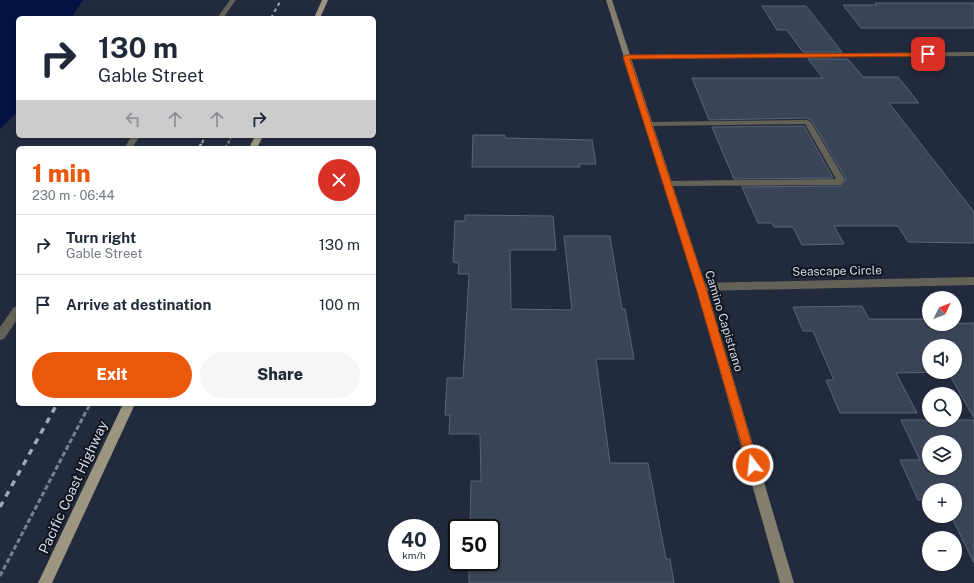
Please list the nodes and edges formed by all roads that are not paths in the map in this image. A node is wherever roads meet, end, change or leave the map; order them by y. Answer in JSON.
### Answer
{"nodes":[{"id":1,"x":233,"y":0,"type":"edge"},
{"id":2,"x":325,"y":0,"type":"edge"},
{"id":3,"x":609,"y":0,"type":"edge"},
{"id":4,"x":221,"y":16,"type":"edge"},
{"id":5,"x":318,"y":16,"type":"edge"},
{"id":6,"x":974,"y":54,"type":"edge"},
{"id":7,"x":626,"y":57,"type":"junction"},
{"id":8,"x":649,"y":124,"type":"junction"},
{"id":9,"x":668,"y":184,"type":"junction"},
{"id":10,"x":974,"y":281,"type":"edge"},
{"id":11,"x":701,"y":288,"type":"junction"},
{"id":12,"x":16,"y":313,"type":"edge"},
{"id":13,"x":0,"y":336,"type":"edge"},
{"id":14,"x":128,"y":406,"type":"edge"},
{"id":15,"x":45,"y":583,"type":"edge"},
{"id":16,"x":787,"y":583,"type":"edge"}],
"edges":[{"from":1,"to":4,"type":"street"},
{"from":2,"to":5,"type":"main road"},
{"from":3,"to":7,"type":"main road","name":"Camino Capistrano"},
{"from":6,"to":7,"type":"street"},
{"from":7,"to":8,"type":"main road","name":"Camino Capistrano"},
{"from":8,"to":9,"type":"main road","name":"Camino Capistrano"},
{"from":8,"to":9,"type":"street"},
{"from":9,"to":11,"type":"main road","name":"Camino Capistrano"},
{"from":10,"to":11,"type":"street","name":"Seascape Circle"},
{"from":11,"to":16,"type":"main road","name":"Camino Capistrano"},
{"from":12,"to":13,"type":"street"},
{"from":14,"to":15,"type":"main road","name":"Pacific Coast Highway"}]}
